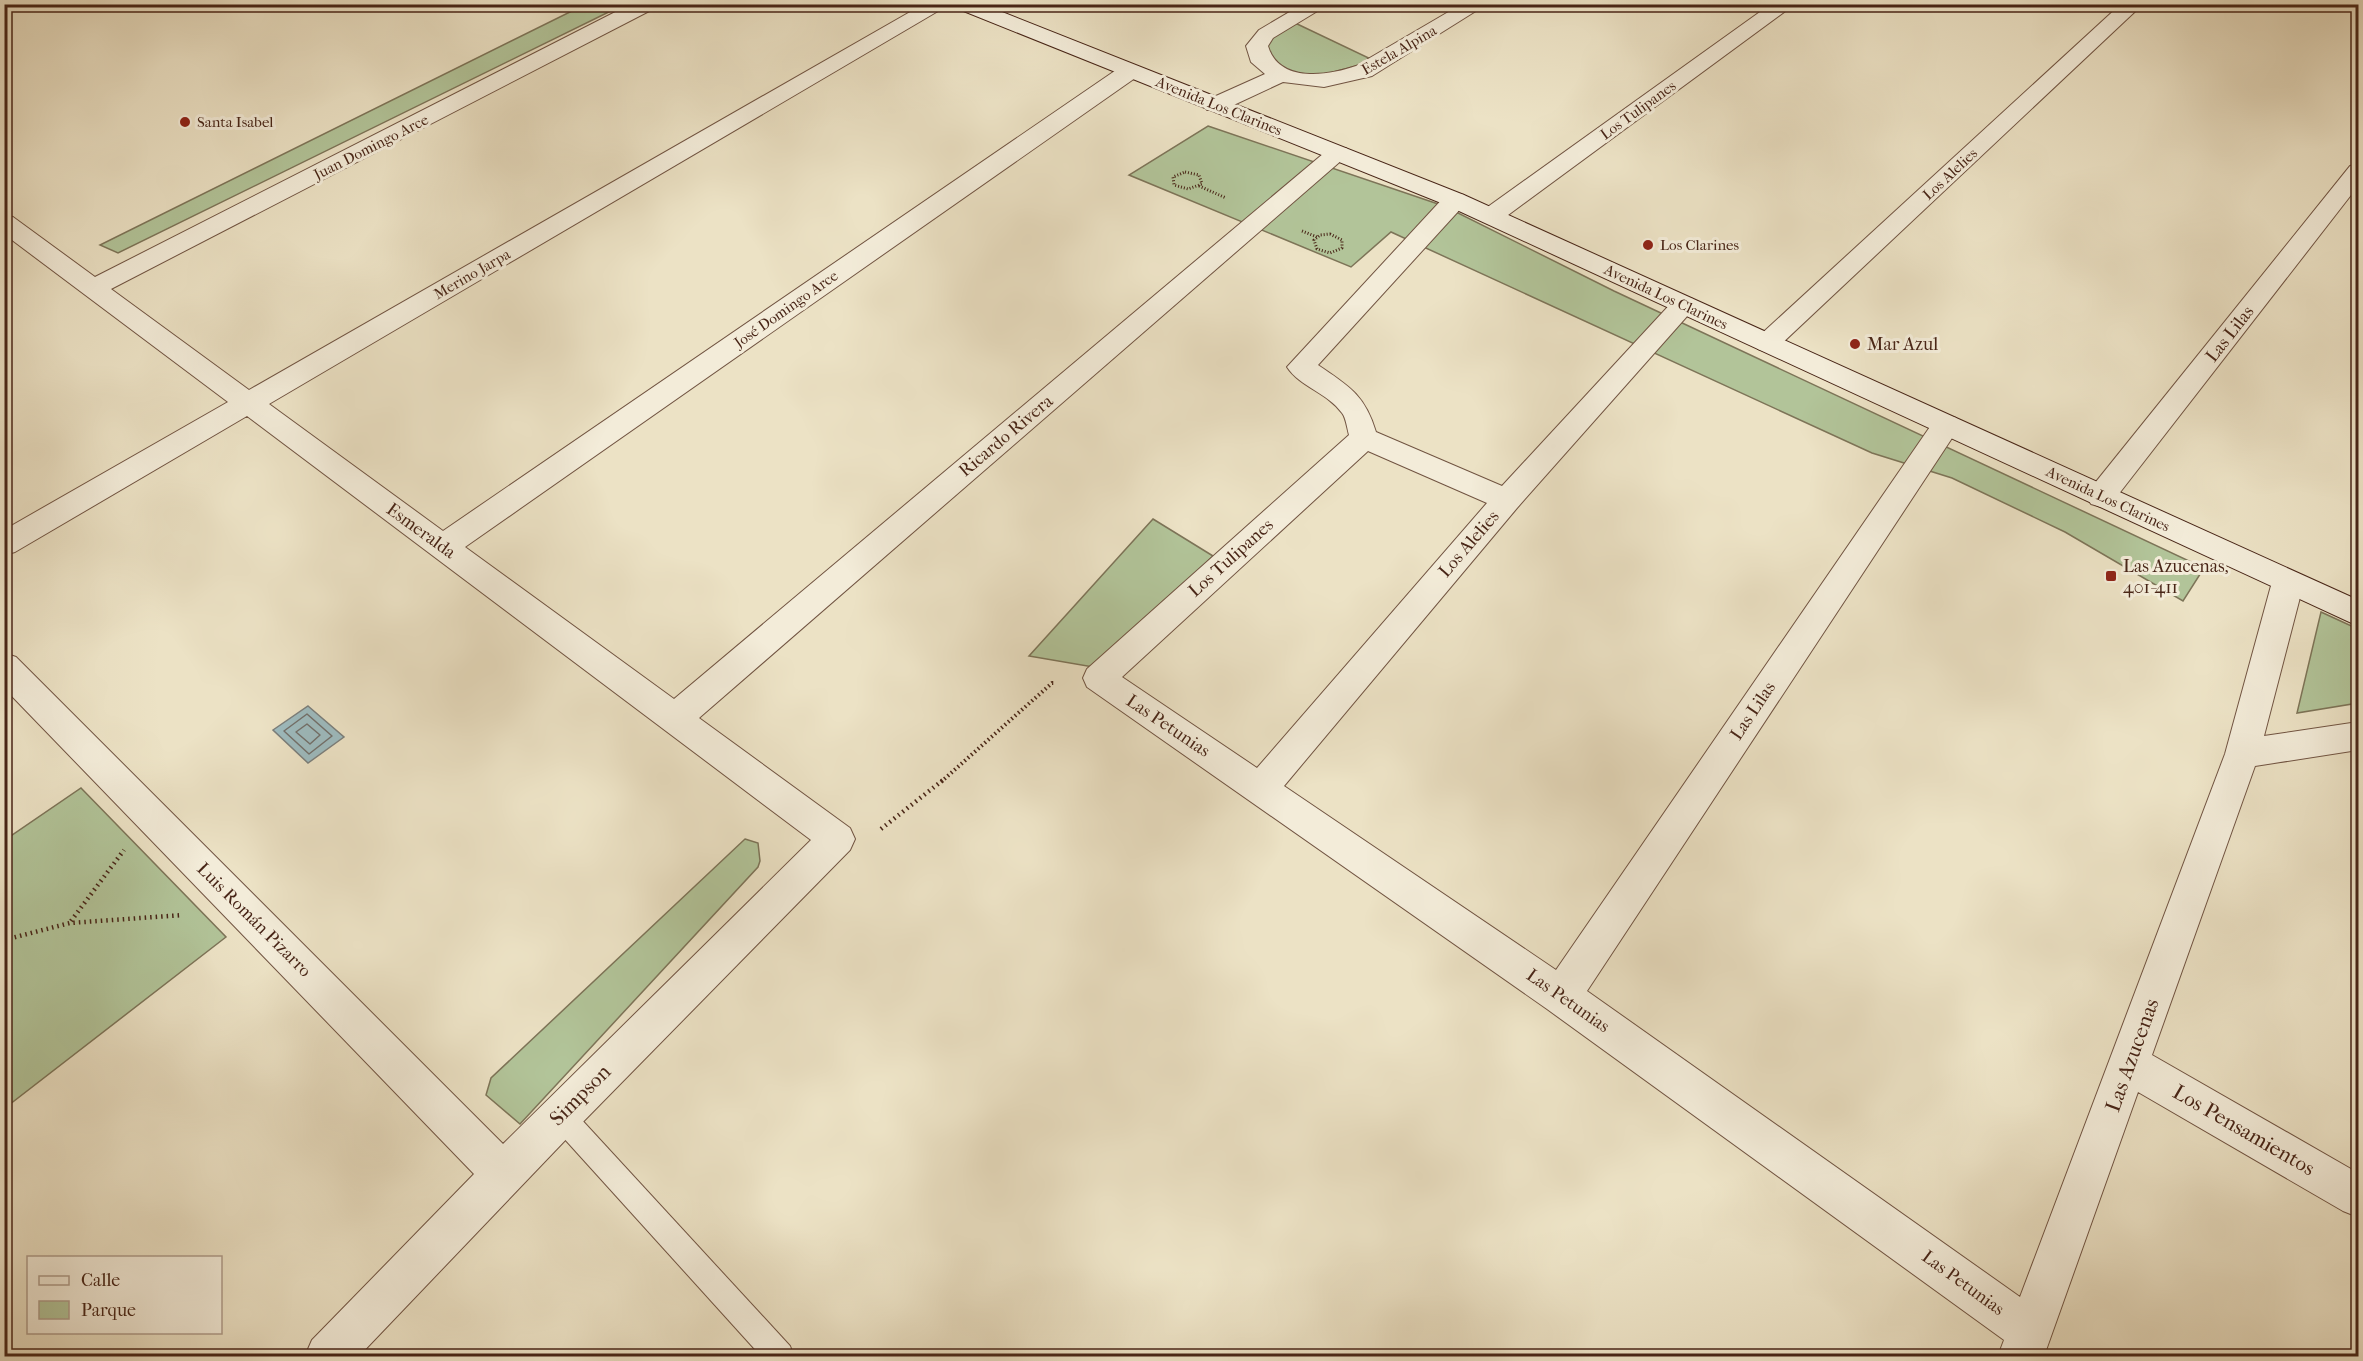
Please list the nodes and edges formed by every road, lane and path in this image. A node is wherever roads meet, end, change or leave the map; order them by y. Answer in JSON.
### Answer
{"nodes":[{"id":1,"x":648,"y":4,"type":"edge"},
{"id":2,"x":940,"y":4,"type":"edge"},
{"id":3,"x":963,"y":4,"type":"edge"},
{"id":4,"x":1319,"y":4,"type":"edge"},
{"id":5,"x":1477,"y":4,"type":"edge"},
{"id":6,"x":1785,"y":4,"type":"edge"},
{"id":7,"x":2133,"y":4,"type":"edge"},
{"id":8,"x":1130,"y":71,"type":"junction"},
{"id":9,"x":1281,"y":75,"type":"junction"},
{"id":10,"x":1215,"y":105,"type":"junction"},
{"id":11,"x":1338,"y":153,"type":"junction"},
{"id":12,"x":2358,"y":171,"type":"edge"},
{"id":13,"x":1195,"y":173,"type":"joint"},
{"id":14,"x":1455,"y":200,"type":"junction"},
{"id":15,"x":1491,"y":216,"type":"junction"},
{"id":16,"x":4,"y":222,"type":"edge"},
{"id":17,"x":1340,"y":237,"type":"joint"},
{"id":18,"x":93,"y":288,"type":"junction"},
{"id":19,"x":1684,"y":305,"type":"junction"},
{"id":20,"x":1767,"y":343,"type":"junction"},
{"id":21,"x":248,"y":403,"type":"junction"},
{"id":22,"x":1946,"y":425,"type":"junction"},
{"id":23,"x":1364,"y":438,"type":"junction"},
{"id":24,"x":2101,"y":496,"type":"junction"},
{"id":25,"x":1507,"y":500,"type":"junction"},
{"id":26,"x":4,"y":544,"type":"edge"},
{"id":27,"x":443,"y":547,"type":"junction"},
{"id":28,"x":2288,"y":582,"type":"junction"},
{"id":29,"x":2358,"y":614,"type":"edge"},
{"id":30,"x":4,"y":666,"type":"edge"},
{"id":31,"x":1099,"y":678,"type":"junction"},
{"id":32,"x":674,"y":719,"type":"junction"},
{"id":33,"x":2358,"y":736,"type":"edge"},
{"id":34,"x":2242,"y":753,"type":"junction"},
{"id":35,"x":1260,"y":789,"type":"junction"},
{"id":36,"x":150,"y":815,"type":"junction"},
{"id":37,"x":837,"y":839,"type":"junction"},
{"id":38,"x":246,"y":911,"type":"junction"},
{"id":39,"x":70,"y":921,"type":"junction"},
{"id":40,"x":4,"y":940,"type":"edge"},
{"id":41,"x":1561,"y":996,"type":"junction"},
{"id":42,"x":2129,"y":1064,"type":"junction"},
{"id":43,"x":560,"y":1115,"type":"junction"},
{"id":44,"x":503,"y":1173,"type":"junction"},
{"id":45,"x":2358,"y":1196,"type":"edge"},
{"id":46,"x":2026,"y":1344,"type":"edge"},
{"id":47,"x":328,"y":1356,"type":"edge"},
{"id":48,"x":780,"y":1356,"type":"edge"}],
"edges":[{"from":1,"to":18,"type":"street","name":"Juan Domingo Arce"},
{"from":2,"to":21,"type":"street","name":"Merino Jarpa"},
{"from":3,"to":8,"type":"street","name":"Avenida Los Clarines"},
{"from":4,"to":9,"type":"street"},
{"from":5,"to":9,"type":"street","name":"Estela Alpina"},
{"from":6,"to":15,"type":"street","name":"Los Tulipanes"},
{"from":7,"to":20,"type":"street","name":"Los Alelies"},
{"from":8,"to":10,"type":"street","name":"Avenida Los Clarines"},
{"from":8,"to":27,"type":"street","name":"José Domingo Arce"},
{"from":9,"to":10,"type":"street"},
{"from":10,"to":11,"type":"street","name":"Avenida Los Clarines"},
{"from":11,"to":14,"type":"street","name":"Avenida Los Clarines"},
{"from":11,"to":32,"type":"street","name":"Ricardo Rivera"},
{"from":12,"to":24,"type":"street","name":"Las Lilas"},
{"from":13,"to":13,"type":"path"},
{"from":14,"to":15,"type":"street","name":"Avenida Los Clarines"},
{"from":14,"to":23,"type":"street"},
{"from":15,"to":19,"type":"street","name":"Avenida Los Clarines"},
{"from":16,"to":18,"type":"street","name":"Esmeralda"},
{"from":17,"to":17,"type":"path"},
{"from":18,"to":21,"type":"street","name":"Esmeralda"},
{"from":19,"to":20,"type":"street","name":"Avenida Los Clarines"},
{"from":19,"to":25,"type":"street","name":"Los Alelies"},
{"from":20,"to":22,"type":"street","name":"Avenida Los Clarines"},
{"from":21,"to":26,"type":"street","name":"Merino Jarpa"},
{"from":21,"to":27,"type":"street","name":"Esmeralda"},
{"from":22,"to":24,"type":"street","name":"Avenida Los Clarines"},
{"from":22,"to":41,"type":"street","name":"Las Lilas"},
{"from":23,"to":25,"type":"street"},
{"from":23,"to":31,"type":"street","name":"Los Tulipanes"},
{"from":24,"to":28,"type":"street","name":"Avenida Los Clarines"},
{"from":25,"to":35,"type":"street","name":"Los Alelies"},
{"from":27,"to":32,"type":"street","name":"Esmeralda"},
{"from":28,"to":29,"type":"street","name":"Avenida Los Clarines"},
{"from":28,"to":34,"type":"street","name":"Las Azucenas"},
{"from":30,"to":36,"type":"street","name":"Luis Román Pizarro"},
{"from":31,"to":35,"type":"street","name":"Las Petunias"},
{"from":31,"to":37,"type":"path"},
{"from":32,"to":37,"type":"street","name":"Esmeralda"},
{"from":33,"to":34,"type":"street"},
{"from":34,"to":42,"type":"street","name":"Las Azucenas"},
{"from":35,"to":41,"type":"street","name":"Las Petunias"},
{"from":36,"to":38,"type":"street","name":"Luis Román Pizarro"},
{"from":36,"to":39,"type":"path"},
{"from":37,"to":43,"type":"street","name":"Simpson"},
{"from":38,"to":39,"type":"path"},
{"from":38,"to":44,"type":"street","name":"Luis Román Pizarro"},
{"from":39,"to":40,"type":"path"},
{"from":41,"to":46,"type":"street","name":"Las Petunias"},
{"from":42,"to":45,"type":"street","name":"Los Pensamientos"},
{"from":42,"to":46,"type":"street","name":"Las Azucenas"},
{"from":43,"to":44,"type":"street","name":"Simpson"},
{"from":43,"to":48,"type":"lane"},
{"from":44,"to":47,"type":"street","name":"Simpson"}]}
